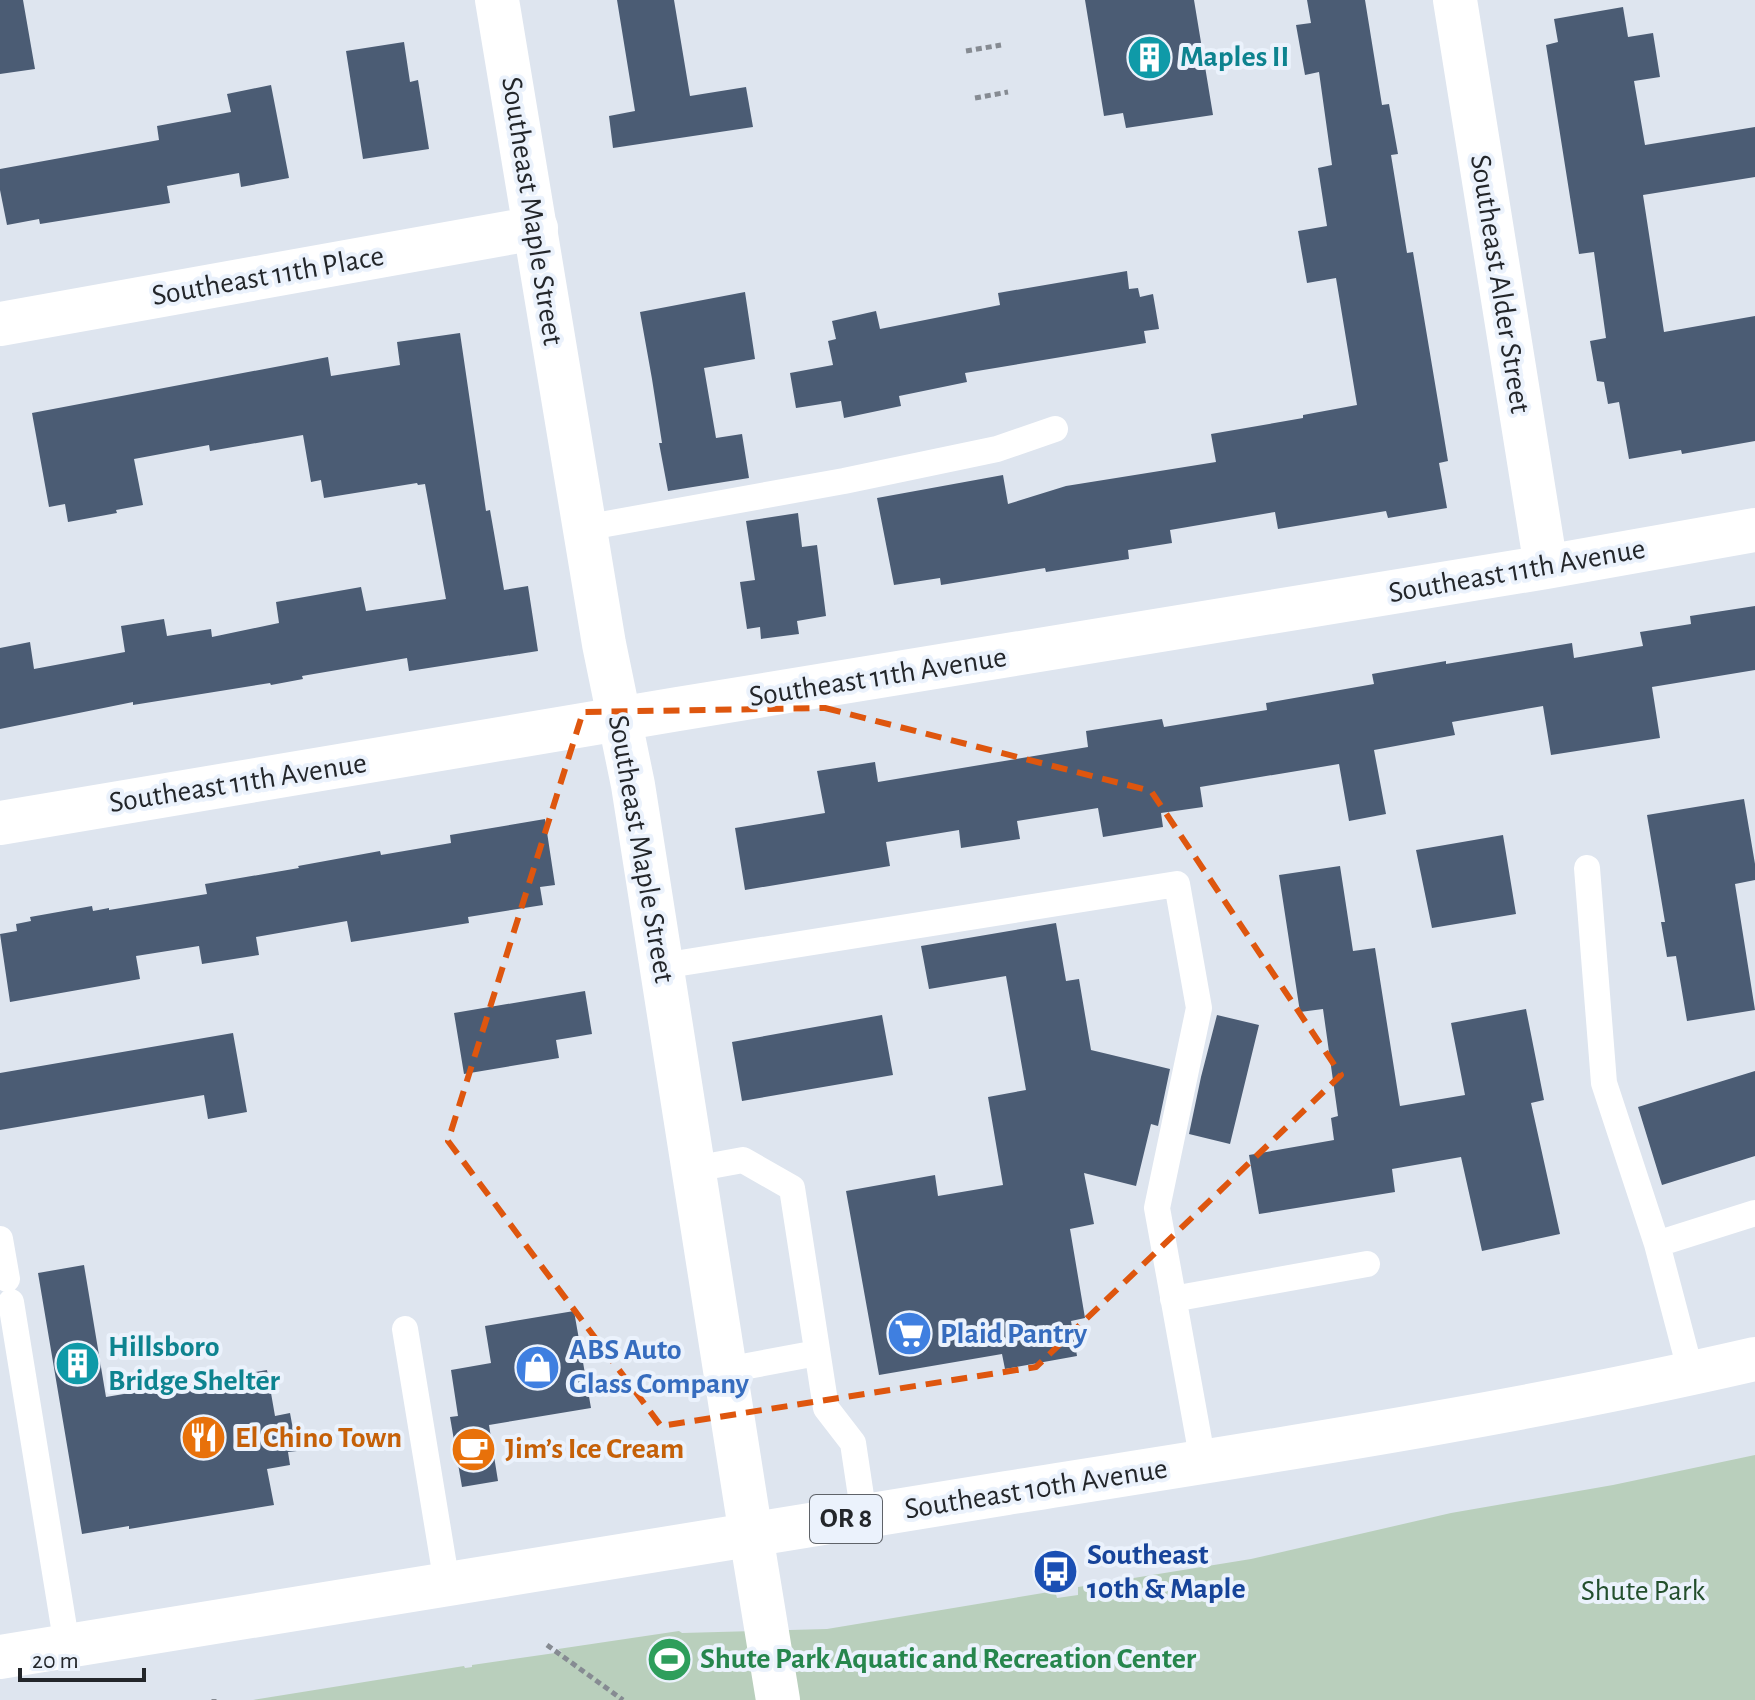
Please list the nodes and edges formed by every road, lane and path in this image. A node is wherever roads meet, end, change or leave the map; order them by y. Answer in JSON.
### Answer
{"nodes":[{"id":1,"x":497,"y":0,"type":"edge"},
{"id":2,"x":1455,"y":0,"type":"edge"},
{"id":3,"x":1001,"y":45,"type":"dead end"},
{"id":4,"x":966,"y":51,"type":"dead end"},
{"id":5,"x":1008,"y":92,"type":"dead end"},
{"id":6,"x":975,"y":98,"type":"dead end"},
{"id":7,"x":536,"y":228,"type":"junction"},
{"id":8,"x":0,"y":324,"type":"edge"},
{"id":9,"x":1055,"y":429,"type":"dead end"},
{"id":10,"x":584,"y":528,"type":"junction"},
{"id":11,"x":1755,"y":530,"type":"edge"},
{"id":12,"x":1546,"y":567,"type":"junction"},
{"id":13,"x":620,"y":719,"type":"junction"},
{"id":14,"x":0,"y":823,"type":"edge"},
{"id":15,"x":1587,"y":868,"type":"dead end"},
{"id":16,"x":662,"y":966,"type":"junction"},
{"id":17,"x":694,"y":1169,"type":"junction"},
{"id":18,"x":1755,"y":1213,"type":"edge"},
{"id":19,"x":0,"y":1239,"type":"edge"},
{"id":20,"x":1657,"y":1244,"type":"junction"},
{"id":21,"x":1367,"y":1264,"type":"dead end"},
{"id":22,"x":1173,"y":1299,"type":"junction"},
{"id":23,"x":405,"y":1329,"type":"dead end"},
{"id":24,"x":817,"y":1353,"type":"junction"},
{"id":25,"x":1755,"y":1359,"type":"edge"},
{"id":26,"x":726,"y":1370,"type":"junction"},
{"id":27,"x":1691,"y":1373,"type":"junction"},
{"id":28,"x":1203,"y":1462,"type":"junction"},
{"id":29,"x":864,"y":1516,"type":"junction"},
{"id":30,"x":751,"y":1535,"type":"junction"},
{"id":31,"x":447,"y":1584,"type":"junction"},
{"id":32,"x":547,"y":1645,"type":"dead end"},
{"id":33,"x":67,"y":1646,"type":"junction"},
{"id":34,"x":0,"y":1657,"type":"edge"},
{"id":35,"x":623,"y":1700,"type":"edge"},
{"id":36,"x":778,"y":1700,"type":"edge"}],
"edges":[{"from":1,"to":7,"type":"street","name":"Southeast Maple Street"},
{"from":2,"to":12,"type":"street","name":"Southeast Alder Street"},
{"from":3,"to":4,"type":"path"},
{"from":5,"to":6,"type":"path"},
{"from":7,"to":8,"type":"street","name":"Southeast 11th Place"},
{"from":7,"to":10,"type":"street","name":"Southeast Maple Street"},
{"from":9,"to":10,"type":"lane"},
{"from":10,"to":13,"type":"street","name":"Southeast Maple Street"},
{"from":11,"to":12,"type":"street","name":"Southeast 11th Avenue"},
{"from":12,"to":13,"type":"street","name":"Southeast 11th Avenue"},
{"from":13,"to":14,"type":"street","name":"Southeast 11th Avenue"},
{"from":13,"to":16,"type":"street","name":"Southeast Maple Street"},
{"from":15,"to":20,"type":"lane"},
{"from":16,"to":17,"type":"street","name":"Southeast Maple Street"},
{"from":16,"to":22,"type":"lane"},
{"from":17,"to":24,"type":"lane"},
{"from":17,"to":26,"type":"street","name":"Southeast Maple Street"},
{"from":18,"to":20,"type":"lane"},
{"from":19,"to":33,"type":"lane"},
{"from":20,"to":27,"type":"lane"},
{"from":21,"to":22,"type":"lane"},
{"from":22,"to":28,"type":"lane"},
{"from":23,"to":31,"type":"lane"},
{"from":24,"to":26,"type":"lane"},
{"from":24,"to":29,"type":"lane"},
{"from":25,"to":27,"type":"street","number":"OR 8"},
{"from":26,"to":30,"type":"street","name":"Southeast Maple Street"},
{"from":27,"to":28,"type":"street","name":"Southeast 10th Avenue","number":"OR 8"},
{"from":28,"to":29,"type":"street","name":"Southeast 10th Avenue","number":"OR 8"},
{"from":29,"to":30,"type":"street","name":"Southeast 10th Avenue","number":"OR 8"},
{"from":30,"to":31,"type":"street","name":"Southeast 10th Avenue","number":"OR 8"},
{"from":30,"to":36,"type":"street","name":"Southeast Maple Street"},
{"from":31,"to":33,"type":"street","name":"Southeast 10th Avenue","number":"OR 8"},
{"from":32,"to":35,"type":"path"},
{"from":33,"to":34,"type":"street","name":"Southeast 10th Avenue","number":"OR 8"}]}
